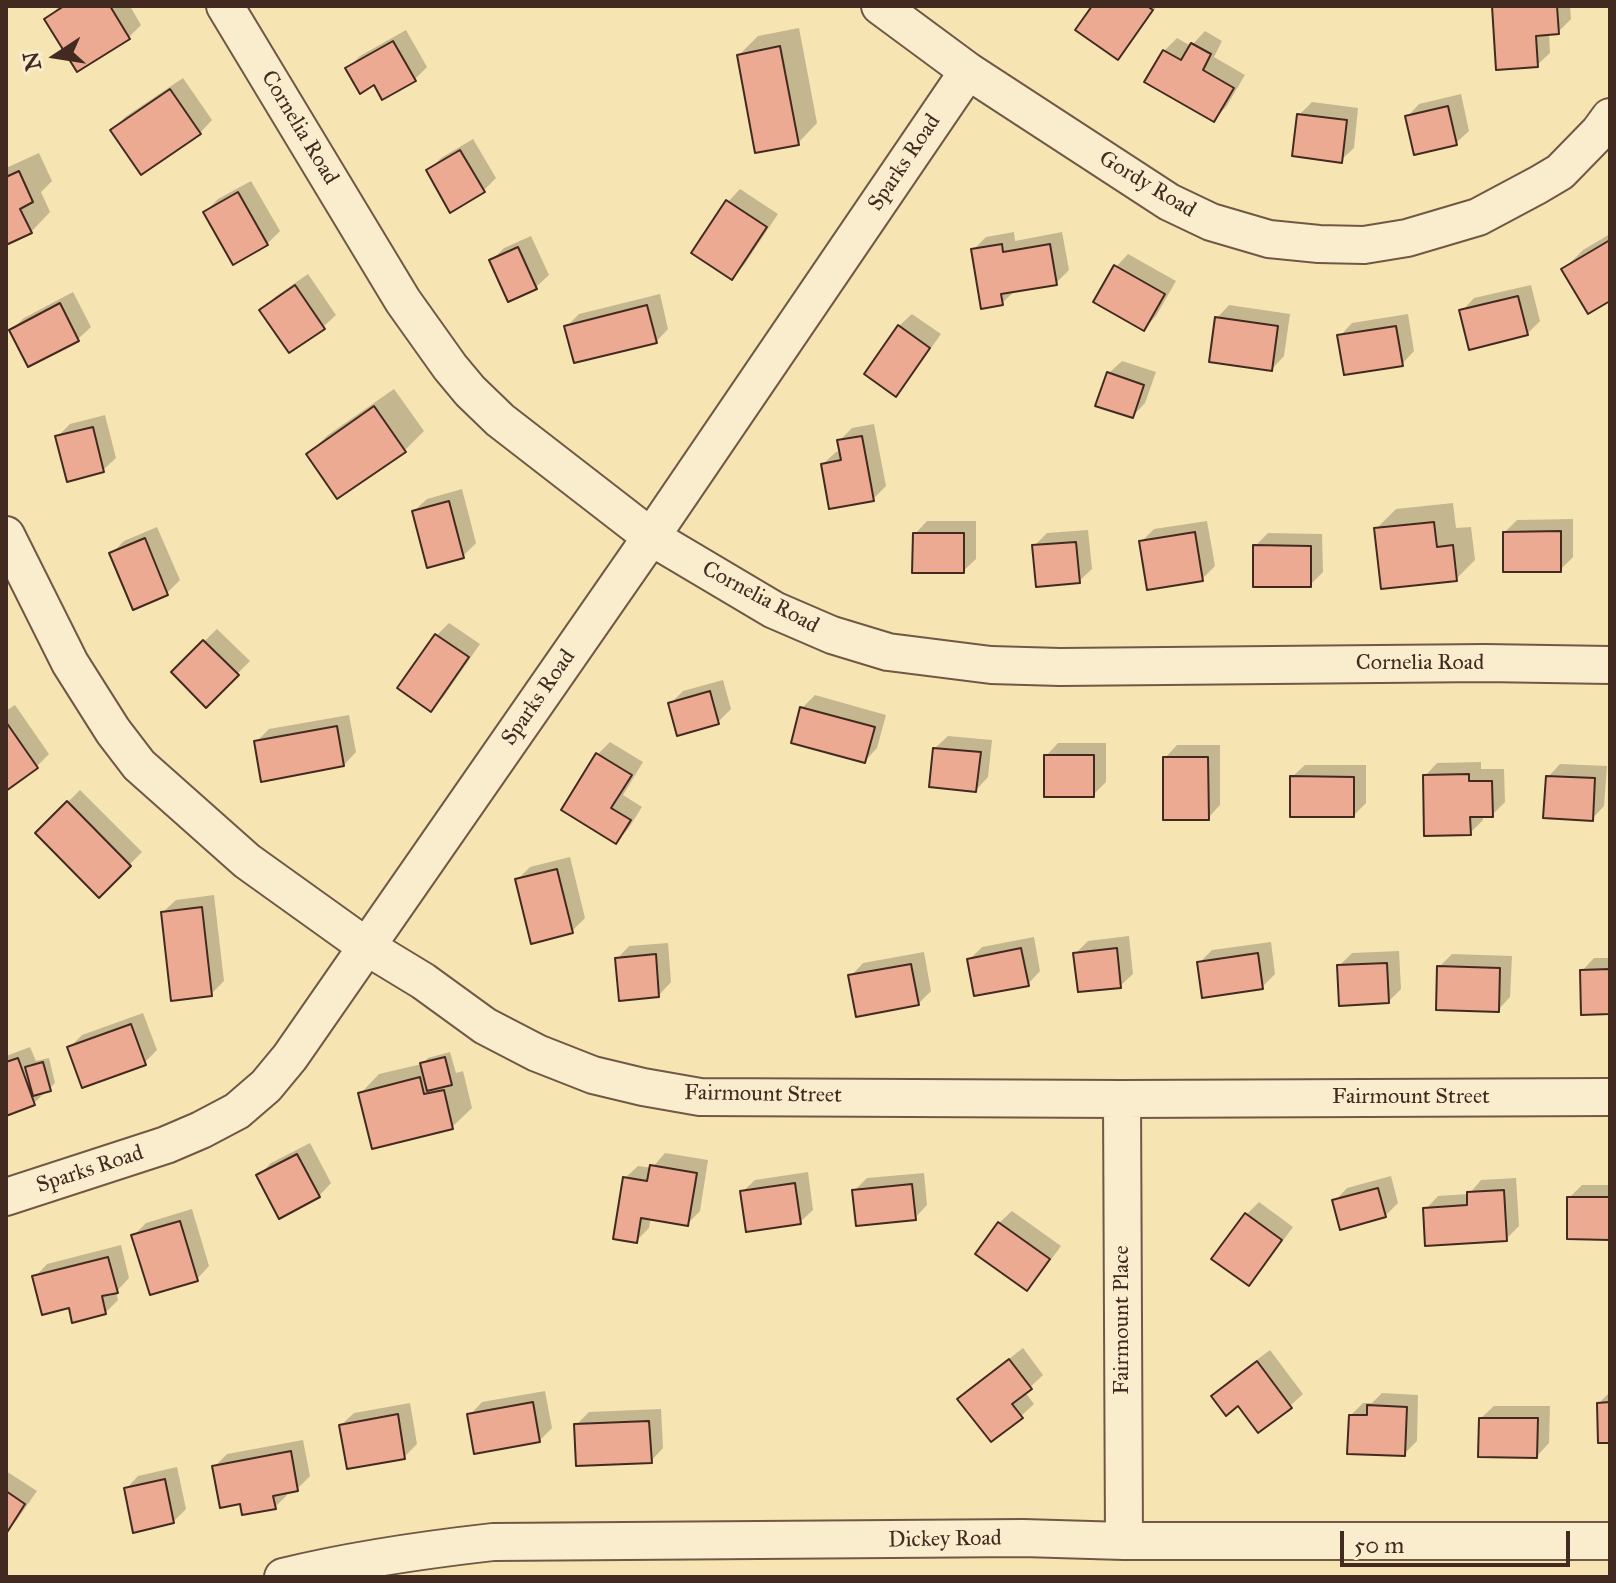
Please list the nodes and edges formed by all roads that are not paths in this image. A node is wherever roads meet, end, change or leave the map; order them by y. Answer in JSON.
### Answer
{"nodes":[{"id":1,"x":225,"y":6,"type":"edge"},
{"id":2,"x":880,"y":6,"type":"edge"},
{"id":3,"x":968,"y":71,"type":"junction"},
{"id":4,"x":1610,"y":117,"type":"edge"},
{"id":5,"x":6,"y":535,"type":"edge"},
{"id":6,"x":651,"y":537,"type":"junction"},
{"id":7,"x":1610,"y":665,"type":"edge"},
{"id":8,"x":367,"y":947,"type":"junction"},
{"id":9,"x":1610,"y":1097,"type":"edge"},
{"id":10,"x":1122,"y":1099,"type":"junction"},
{"id":11,"x":6,"y":1197,"type":"edge"},
{"id":12,"x":1124,"y":1541,"type":"junction"},
{"id":13,"x":1610,"y":1541,"type":"edge"},
{"id":14,"x":283,"y":1577,"type":"edge"}],
"edges":[{"from":1,"to":6,"type":"street","name":"Cornelia Road"},
{"from":2,"to":3,"type":"street","name":"Gordy Road"},
{"from":3,"to":4,"type":"street","name":"Gordy Road"},
{"from":3,"to":6,"type":"street","name":"Sparks Road"},
{"from":5,"to":8,"type":"street","name":"Fairmount Street"},
{"from":6,"to":7,"type":"street","name":"Cornelia Road"},
{"from":6,"to":8,"type":"street","name":"Sparks Road"},
{"from":8,"to":10,"type":"street","name":"Fairmount Street"},
{"from":8,"to":11,"type":"street","name":"Sparks Road"},
{"from":9,"to":10,"type":"street","name":"Fairmount Street"},
{"from":10,"to":12,"type":"street","name":"Fairmount Place"},
{"from":12,"to":13,"type":"street","name":"Dickey Road"},
{"from":12,"to":14,"type":"street","name":"Dickey Road"}]}
